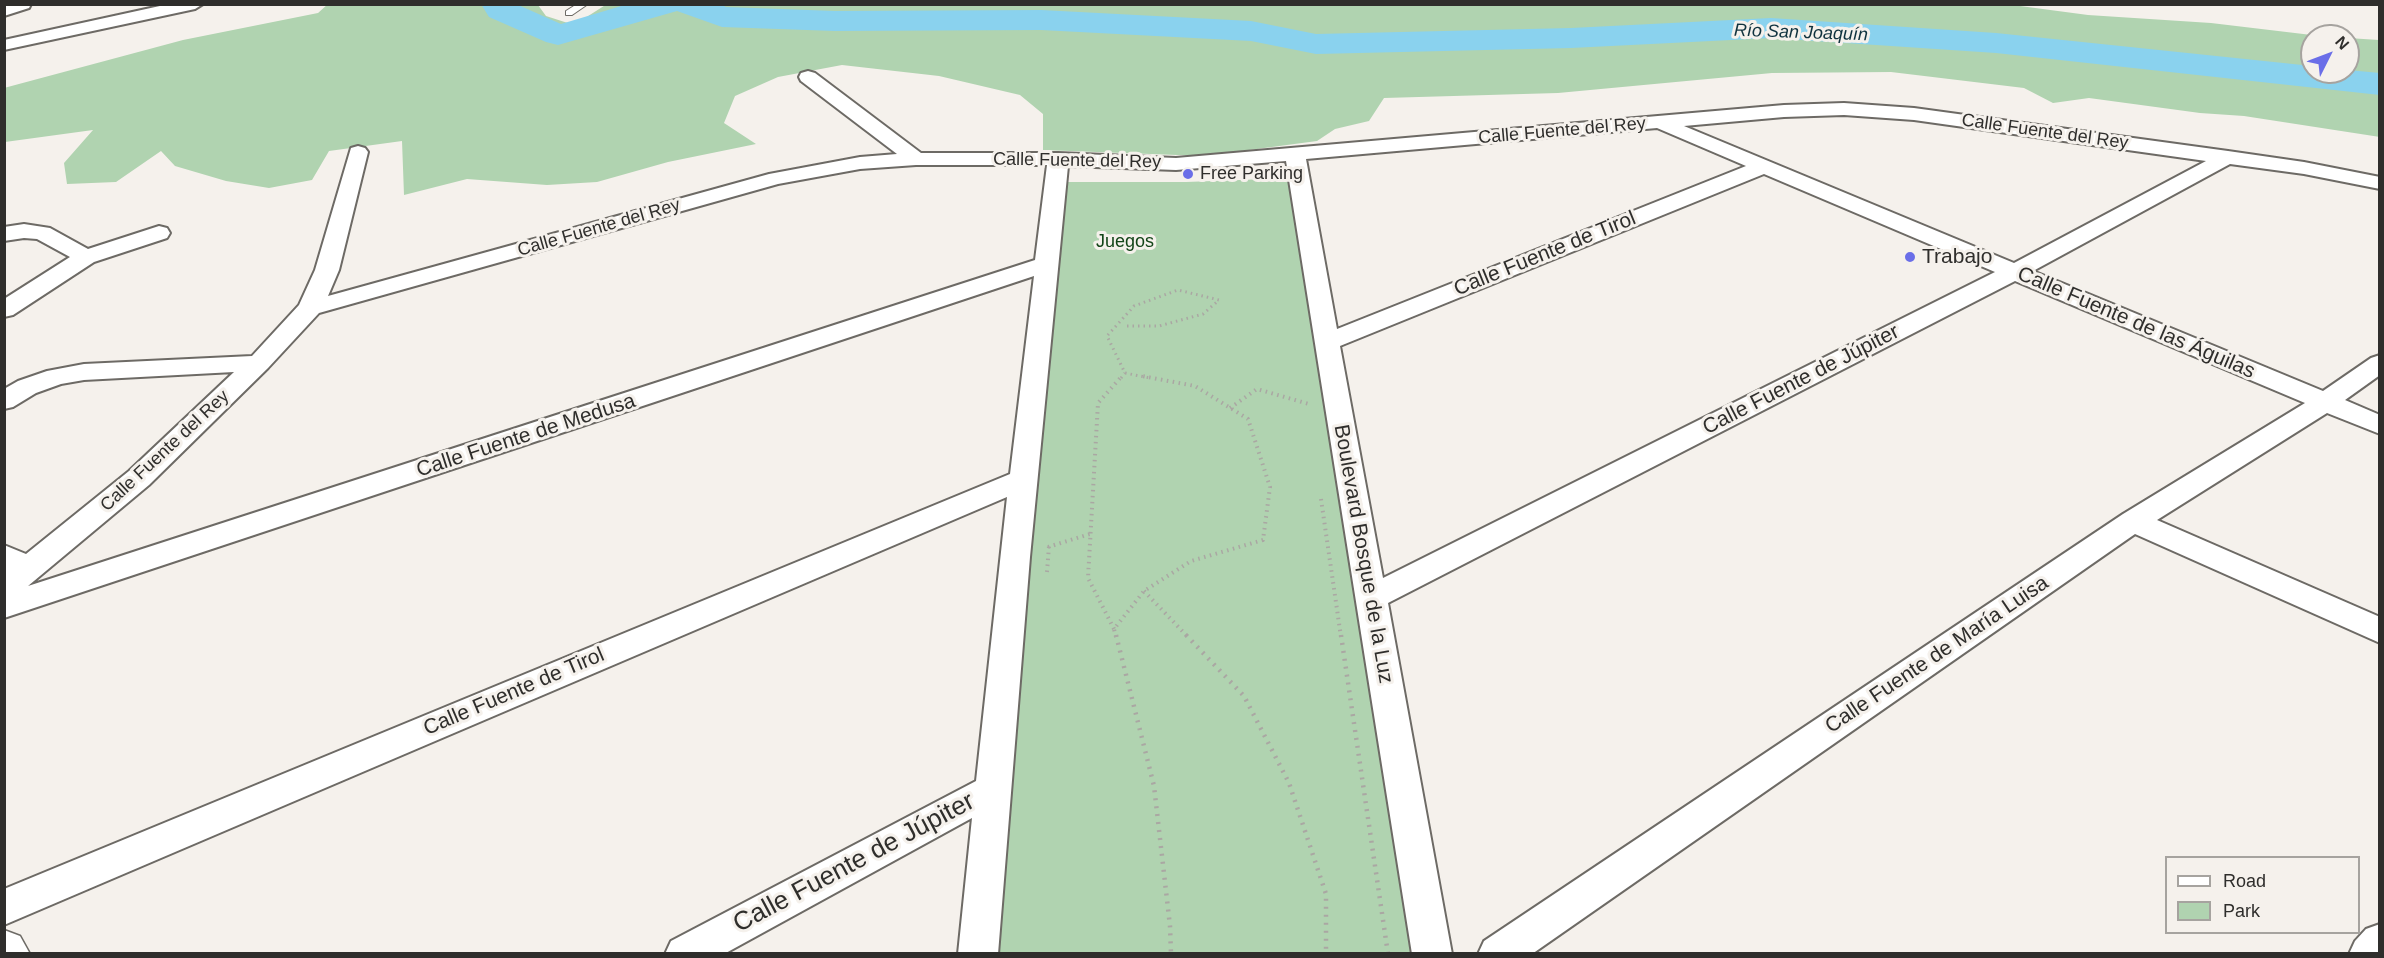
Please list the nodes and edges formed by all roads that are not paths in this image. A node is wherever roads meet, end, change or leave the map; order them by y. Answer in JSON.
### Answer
{"nodes":[{"id":1,"x":23,"y":4,"type":"edge"},
{"id":2,"x":195,"y":4,"type":"edge"},
{"id":3,"x":584,"y":4,"type":"edge"},
{"id":4,"x":4,"y":11,"type":"edge"},
{"id":5,"x":569,"y":13,"type":"dead end"},
{"id":6,"x":4,"y":45,"type":"edge"},
{"id":7,"x":808,"y":77,"type":"dead end"},
{"id":8,"x":1660,"y":123,"type":"junction"},
{"id":9,"x":358,"y":152,"type":"dead end"},
{"id":10,"x":1295,"y":154,"type":"junction"},
{"id":11,"x":2228,"y":157,"type":"junction"},
{"id":12,"x":916,"y":159,"type":"junction"},
{"id":13,"x":1058,"y":159,"type":"junction"},
{"id":14,"x":1763,"y":167,"type":"junction"},
{"id":15,"x":2379,"y":183,"type":"edge"},
{"id":16,"x":159,"y":233,"type":"dead end"},
{"id":17,"x":4,"y":234,"type":"edge"},
{"id":18,"x":86,"y":257,"type":"junction"},
{"id":19,"x":1048,"y":264,"type":"junction"},
{"id":20,"x":2014,"y":272,"type":"junction"},
{"id":21,"x":310,"y":308,"type":"junction"},
{"id":22,"x":4,"y":310,"type":"edge"},
{"id":23,"x":1327,"y":342,"type":"junction"},
{"id":24,"x":259,"y":363,"type":"junction"},
{"id":25,"x":2379,"y":363,"type":"edge"},
{"id":26,"x":4,"y":401,"type":"edge"},
{"id":27,"x":2324,"y":403,"type":"junction"},
{"id":28,"x":2379,"y":424,"type":"edge"},
{"id":29,"x":1024,"y":479,"type":"junction"},
{"id":30,"x":2133,"y":521,"type":"junction"},
{"id":31,"x":17,"y":562,"type":"edge"},
{"id":32,"x":4,"y":589,"type":"edge"},
{"id":33,"x":1371,"y":597,"type":"junction"},
{"id":34,"x":4,"y":606,"type":"edge"},
{"id":35,"x":2379,"y":631,"type":"edge"},
{"id":36,"x":992,"y":790,"type":"junction"},
{"id":37,"x":4,"y":907,"type":"edge"},
{"id":38,"x":2379,"y":942,"type":"edge"},
{"id":39,"x":684,"y":954,"type":"edge"},
{"id":40,"x":978,"y":954,"type":"edge"},
{"id":41,"x":1432,"y":954,"type":"edge"},
{"id":42,"x":1498,"y":954,"type":"edge"},
{"id":43,"x":2369,"y":954,"type":"edge"}],
"edges":[{"from":1,"to":4,"type":"street"},
{"from":2,"to":6,"type":"street"},
{"from":3,"to":5,"type":"lane"},
{"from":7,"to":12,"type":"street"},
{"from":8,"to":10,"type":"street","name":"Calle Fuente del Rey"},
{"from":8,"to":11,"type":"street","name":"Calle Fuente del Rey"},
{"from":8,"to":14,"type":"street","name":"Calle Fuente de las Águilas"},
{"from":9,"to":21,"type":"street"},
{"from":10,"to":13,"type":"street","name":"Calle Fuente del Rey"},
{"from":10,"to":23,"type":"street","name":"Boulevard Bosque de la Luz"},
{"from":11,"to":15,"type":"street","name":"Calle Fuente del Rey"},
{"from":11,"to":20,"type":"street","name":"Calle Fuente de Júpiter"},
{"from":12,"to":13,"type":"street","name":"Calle Fuente del Rey"},
{"from":12,"to":21,"type":"street","name":"Calle Fuente del Rey"},
{"from":13,"to":19,"type":"street"},
{"from":14,"to":20,"type":"street","name":"Calle Fuente de las Águilas"},
{"from":14,"to":23,"type":"street","name":"Calle Fuente de Tirol"},
{"from":16,"to":18,"type":"street"},
{"from":17,"to":18,"type":"street"},
{"from":18,"to":22,"type":"street"},
{"from":19,"to":29,"type":"street"},
{"from":19,"to":34,"type":"street","name":"Calle Fuente de Medusa"},
{"from":20,"to":27,"type":"street","name":"Calle Fuente de las Águilas"},
{"from":20,"to":33,"type":"street","name":"Calle Fuente de Júpiter"},
{"from":21,"to":24,"type":"street","name":"Calle Fuente del Rey"},
{"from":23,"to":33,"type":"street","name":"Boulevard Bosque de la Luz"},
{"from":24,"to":26,"type":"street"},
{"from":24,"to":31,"type":"street","name":"Calle Fuente del Rey"},
{"from":25,"to":27,"type":"street","name":"Calle Fuente de María Luisa"},
{"from":27,"to":28,"type":"street","name":"Calle Fuente de las Águilas"},
{"from":27,"to":30,"type":"street","name":"Calle Fuente de María Luisa"},
{"from":29,"to":36,"type":"street"},
{"from":29,"to":37,"type":"street","name":"Calle Fuente de Tirol"},
{"from":30,"to":35,"type":"street"},
{"from":30,"to":42,"type":"street","name":"Calle Fuente de María Luisa"},
{"from":31,"to":32,"type":"street","name":"Calle Fuente del Rey"},
{"from":33,"to":41,"type":"street","name":"Boulevard Bosque de la Luz"},
{"from":36,"to":39,"type":"street","name":"Calle Fuente de Júpiter"},
{"from":36,"to":40,"type":"street"},
{"from":38,"to":43,"type":"street"}]}
